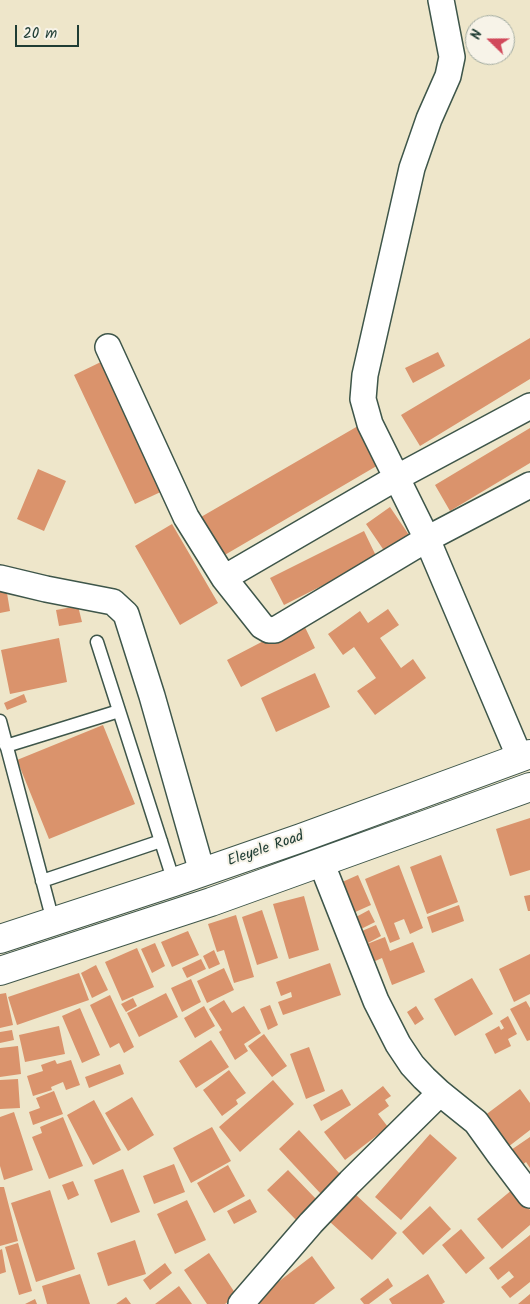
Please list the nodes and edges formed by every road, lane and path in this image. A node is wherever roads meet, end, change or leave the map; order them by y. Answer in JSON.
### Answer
{"nodes":[{"id":1,"x":441,"y":0,"type":"edge"},
{"id":2,"x":108,"y":347,"type":"dead end"},
{"id":3,"x":530,"y":406,"type":"edge"},
{"id":4,"x":396,"y":478,"type":"junction"},
{"id":5,"x":530,"y":485,"type":"edge"},
{"id":6,"x":427,"y":539,"type":"junction"},
{"id":7,"x":0,"y":578,"type":"edge"},
{"id":8,"x":224,"y":578,"type":"junction"},
{"id":9,"x":97,"y":642,"type":"dead end"},
{"id":10,"x":119,"y":710,"type":"junction"},
{"id":11,"x":0,"y":721,"type":"edge"},
{"id":12,"x":6,"y":746,"type":"junction"},
{"id":13,"x":525,"y":756,"type":"edge"},
{"id":14,"x":530,"y":787,"type":"edge"},
{"id":15,"x":161,"y":841,"type":"junction"},
{"id":16,"x":321,"y":862,"type":"junction"},
{"id":17,"x":202,"y":872,"type":"junction"},
{"id":18,"x":42,"y":881,"type":"junction"},
{"id":19,"x":174,"y":882,"type":"junction"},
{"id":20,"x":53,"y":921,"type":"junction"},
{"id":21,"x":2,"y":932,"type":"edge"},
{"id":22,"x":0,"y":971,"type":"edge"},
{"id":23,"x":440,"y":1093,"type":"junction"},
{"id":24,"x":530,"y":1195,"type":"edge"},
{"id":25,"x":241,"y":1304,"type":"edge"}],
"edges":[{"from":1,"to":4,"type":"street"},
{"from":2,"to":8,"type":"street"},
{"from":3,"to":4,"type":"street"},
{"from":4,"to":6,"type":"street"},
{"from":4,"to":8,"type":"street"},
{"from":5,"to":6,"type":"street"},
{"from":6,"to":8,"type":"street"},
{"from":6,"to":13,"type":"street"},
{"from":7,"to":17,"type":"street"},
{"from":9,"to":10,"type":"lane"},
{"from":10,"to":12,"type":"lane"},
{"from":10,"to":15,"type":"lane"},
{"from":11,"to":12,"type":"lane"},
{"from":12,"to":18,"type":"lane"},
{"from":13,"to":17,"type":"main road","name":"Eleyele Road"},
{"from":14,"to":16,"type":"main road","name":"Eleyele Road"},
{"from":15,"to":18,"type":"lane"},
{"from":15,"to":19,"type":"lane"},
{"from":16,"to":22,"type":"main road","name":"Eleyele Road"},
{"from":16,"to":23,"type":"street"},
{"from":17,"to":19,"type":"main road","name":"Eleyele Road"},
{"from":18,"to":20,"type":"lane"},
{"from":19,"to":20,"type":"main road","name":"Eleyele Road"},
{"from":20,"to":21,"type":"main road","name":"Eleyele Road"},
{"from":23,"to":24,"type":"street"},
{"from":23,"to":25,"type":"street"}]}
